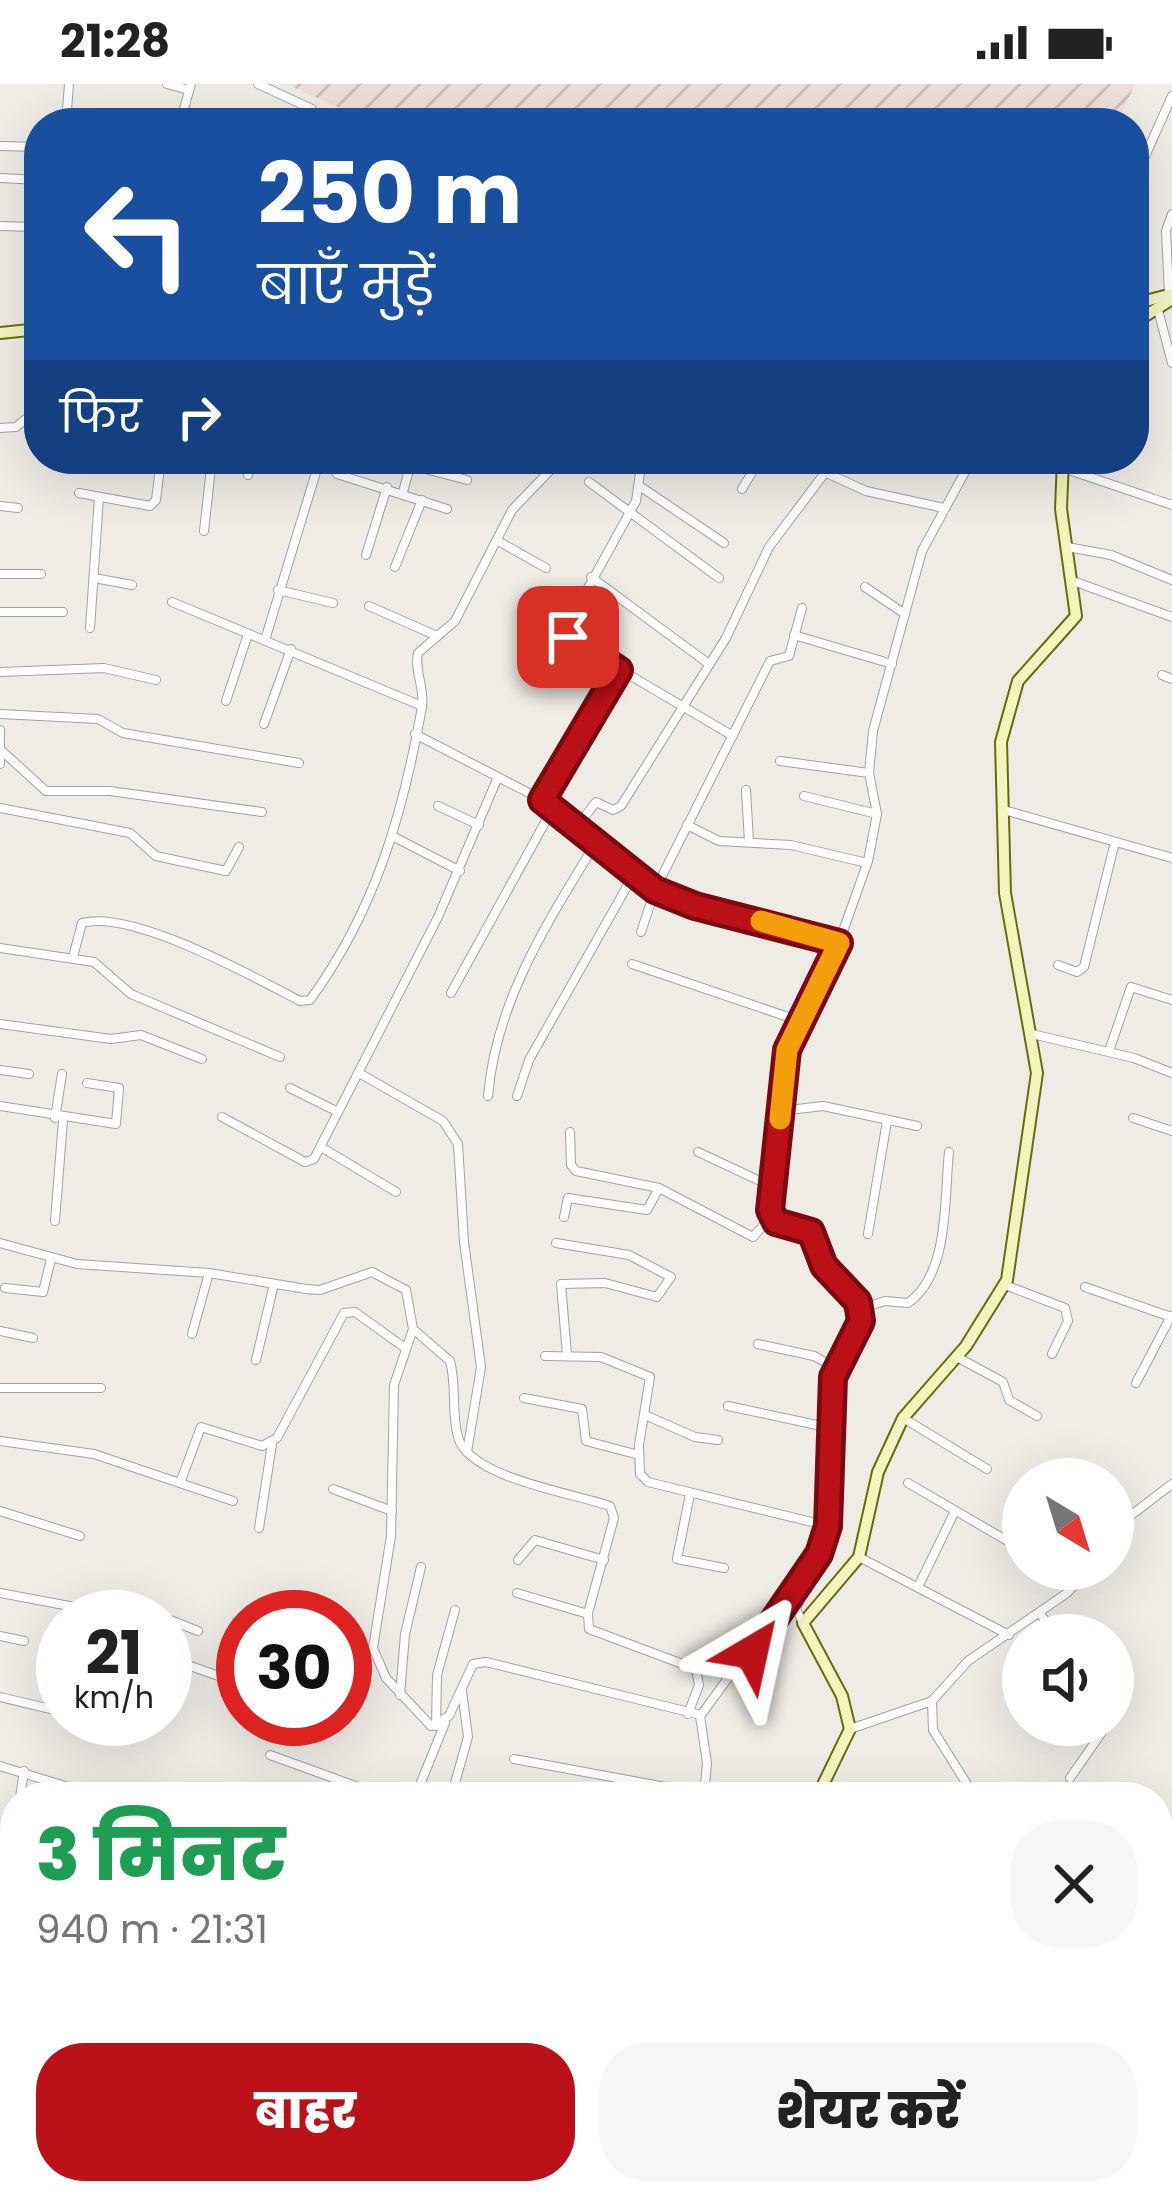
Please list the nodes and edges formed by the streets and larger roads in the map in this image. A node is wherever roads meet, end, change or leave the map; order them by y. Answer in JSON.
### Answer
{"nodes":[{"id":1,"x":166,"y":84,"type":"edge"},
{"id":2,"x":258,"y":84,"type":"edge"},
{"id":3,"x":189,"y":87,"type":"edge"},
{"id":4,"x":1172,"y":96,"type":"edge"},
{"id":5,"x":310,"y":108,"type":"edge"},
{"id":6,"x":1149,"y":147,"type":"edge"},
{"id":7,"x":1172,"y":214,"type":"edge"},
{"id":8,"x":1171,"y":296,"type":"edge"},
{"id":9,"x":1158,"y":310,"type":"junction"},
{"id":10,"x":1149,"y":315,"type":"edge"},
{"id":11,"x":1172,"y":363,"type":"edge"},
{"id":12,"x":159,"y":474,"type":"edge"},
{"id":13,"x":210,"y":474,"type":"edge"},
{"id":14,"x":315,"y":474,"type":"edge"},
{"id":15,"x":337,"y":474,"type":"dead end"},
{"id":16,"x":408,"y":474,"type":"edge"},
{"id":17,"x":448,"y":474,"type":"edge"},
{"id":18,"x":544,"y":474,"type":"edge"},
{"id":19,"x":641,"y":474,"type":"edge"},
{"id":20,"x":751,"y":474,"type":"edge"},
{"id":21,"x":824,"y":474,"type":"joint"},
{"id":22,"x":963,"y":474,"type":"edge"},
{"id":23,"x":1063,"y":474,"type":"edge"},
{"id":24,"x":1090,"y":474,"type":"edge"},
{"id":25,"x":467,"y":480,"type":"dead end"},
{"id":26,"x":589,"y":482,"type":"dead end"},
{"id":27,"x":387,"y":487,"type":"junction"},
{"id":28,"x":641,"y":487,"type":"junction"},
{"id":29,"x":742,"y":489,"type":"dead end"},
{"id":30,"x":79,"y":493,"type":"dead end"},
{"id":31,"x":403,"y":493,"type":"junction"},
{"id":32,"x":99,"y":497,"type":"junction"},
{"id":33,"x":422,"y":500,"type":"junction"},
{"id":34,"x":1172,"y":505,"type":"edge"},
{"id":35,"x":0,"y":506,"type":"edge"},
{"id":36,"x":18,"y":508,"type":"dead end"},
{"id":37,"x":944,"y":508,"type":"junction"},
{"id":38,"x":447,"y":509,"type":"dead end"},
{"id":39,"x":629,"y":512,"type":"junction"},
{"id":40,"x":204,"y":532,"type":"dead end"},
{"id":41,"x":498,"y":541,"type":"junction"},
{"id":42,"x":724,"y":543,"type":"dead end"},
{"id":43,"x":1066,"y":547,"type":"junction"},
{"id":44,"x":366,"y":555,"type":"dead end"},
{"id":45,"x":395,"y":567,"type":"dead end"},
{"id":46,"x":546,"y":568,"type":"dead end"},
{"id":47,"x":0,"y":574,"type":"edge"},
{"id":48,"x":41,"y":574,"type":"dead end"},
{"id":49,"x":591,"y":577,"type":"junction"},
{"id":50,"x":94,"y":578,"type":"junction"},
{"id":51,"x":719,"y":578,"type":"dead end"},
{"id":52,"x":1072,"y":580,"type":"junction"},
{"id":53,"x":1172,"y":580,"type":"edge"},
{"id":54,"x":132,"y":585,"type":"dead end"},
{"id":55,"x":865,"y":587,"type":"dead end"},
{"id":56,"x":278,"y":590,"type":"junction"},
{"id":57,"x":172,"y":602,"type":"dead end"},
{"id":58,"x":333,"y":603,"type":"dead end"},
{"id":59,"x":369,"y":606,"type":"dead end"},
{"id":60,"x":802,"y":608,"type":"dead end"},
{"id":61,"x":0,"y":612,"type":"edge"},
{"id":62,"x":63,"y":612,"type":"dead end"},
{"id":63,"x":905,"y":614,"type":"junction"},
{"id":64,"x":1172,"y":617,"type":"edge"},
{"id":65,"x":90,"y":628,"type":"dead end"},
{"id":66,"x":248,"y":634,"type":"junction"},
{"id":67,"x":794,"y":635,"type":"junction"},
{"id":68,"x":437,"y":636,"type":"junction"},
{"id":69,"x":265,"y":640,"type":"junction"},
{"id":70,"x":291,"y":649,"type":"junction"},
{"id":71,"x":709,"y":664,"type":"junction"},
{"id":72,"x":892,"y":664,"type":"junction"},
{"id":73,"x":619,"y":670,"type":"junction"},
{"id":74,"x":0,"y":672,"type":"edge"},
{"id":75,"x":156,"y":680,"type":"dead end"},
{"id":76,"x":226,"y":701,"type":"dead end"},
{"id":77,"x":422,"y":706,"type":"junction"},
{"id":78,"x":682,"y":707,"type":"junction"},
{"id":79,"x":0,"y":714,"type":"edge"},
{"id":80,"x":264,"y":724,"type":"dead end"},
{"id":81,"x":0,"y":730,"type":"edge"},
{"id":82,"x":415,"y":734,"type":"junction"},
{"id":83,"x":733,"y":736,"type":"junction"},
{"id":84,"x":1,"y":758,"type":"edge"},
{"id":85,"x":780,"y":761,"type":"dead end"},
{"id":86,"x":298,"y":763,"type":"dead end"},
{"id":87,"x":869,"y":773,"type":"junction"},
{"id":88,"x":498,"y":777,"type":"junction"},
{"id":89,"x":746,"y":790,"type":"dead end"},
{"id":90,"x":803,"y":796,"type":"dead end"},
{"id":91,"x":542,"y":800,"type":"junction"},
{"id":92,"x":438,"y":806,"type":"dead end"},
{"id":93,"x":554,"y":806,"type":"junction"},
{"id":94,"x":0,"y":808,"type":"edge"},
{"id":95,"x":1004,"y":810,"type":"junction"},
{"id":96,"x":262,"y":812,"type":"dead end"},
{"id":97,"x":877,"y":814,"type":"junction"},
{"id":98,"x":579,"y":824,"type":"junction"},
{"id":99,"x":479,"y":825,"type":"junction"},
{"id":100,"x":687,"y":825,"type":"junction"},
{"id":101,"x":395,"y":838,"type":"junction"},
{"id":102,"x":596,"y":841,"type":"junction"},
{"id":103,"x":749,"y":842,"type":"junction"},
{"id":104,"x":1114,"y":842,"type":"junction"},
{"id":105,"x":239,"y":847,"type":"dead end"},
{"id":106,"x":1172,"y":859,"type":"edge"},
{"id":107,"x":867,"y":863,"type":"junction"},
{"id":108,"x":460,"y":872,"type":"junction"},
{"id":109,"x":634,"y":874,"type":"junction"},
{"id":110,"x":655,"y":890,"type":"junction"},
{"id":111,"x":640,"y":932,"type":"dead end"},
{"id":112,"x":839,"y":943,"type":"junction"},
{"id":113,"x":0,"y":948,"type":"edge"},
{"id":114,"x":67,"y":956,"type":"junction"},
{"id":115,"x":632,"y":964,"type":"dead end"},
{"id":116,"x":1058,"y":964,"type":"dead end"},
{"id":117,"x":451,"y":993,"type":"dead end"},
{"id":118,"x":1172,"y":1000,"type":"edge"},
{"id":119,"x":800,"y":1021,"type":"junction"},
{"id":120,"x":0,"y":1024,"type":"edge"},
{"id":121,"x":1032,"y":1034,"type":"junction"},
{"id":122,"x":1109,"y":1051,"type":"junction"},
{"id":123,"x":280,"y":1057,"type":"dead end"},
{"id":124,"x":202,"y":1059,"type":"dead end"},
{"id":125,"x":0,"y":1070,"type":"edge"},
{"id":126,"x":359,"y":1072,"type":"junction"},
{"id":127,"x":1172,"y":1073,"type":"edge"},
{"id":128,"x":29,"y":1074,"type":"dead end"},
{"id":129,"x":62,"y":1074,"type":"dead end"},
{"id":130,"x":87,"y":1083,"type":"dead end"},
{"id":131,"x":290,"y":1088,"type":"dead end"},
{"id":132,"x":488,"y":1096,"type":"dead end"},
{"id":133,"x":517,"y":1096,"type":"dead end"},
{"id":134,"x":0,"y":1106,"type":"edge"},
{"id":135,"x":781,"y":1111,"type":"junction"},
{"id":136,"x":338,"y":1112,"type":"junction"},
{"id":137,"x":222,"y":1117,"type":"dead end"},
{"id":138,"x":1133,"y":1118,"type":"dead end"},
{"id":139,"x":59,"y":1119,"type":"junction"},
{"id":140,"x":887,"y":1121,"type":"junction"},
{"id":141,"x":917,"y":1126,"type":"dead end"},
{"id":142,"x":1172,"y":1131,"type":"edge"},
{"id":143,"x":570,"y":1132,"type":"dead end"},
{"id":144,"x":321,"y":1148,"type":"junction"},
{"id":145,"x":949,"y":1151,"type":"dead end"},
{"id":146,"x":698,"y":1152,"type":"dead end"},
{"id":147,"x":773,"y":1187,"type":"junction"},
{"id":148,"x":659,"y":1188,"type":"junction"},
{"id":149,"x":396,"y":1192,"type":"dead end"},
{"id":150,"x":564,"y":1217,"type":"dead end"},
{"id":151,"x":771,"y":1217,"type":"junction"},
{"id":152,"x":55,"y":1221,"type":"dead end"},
{"id":153,"x":868,"y":1234,"type":"dead end"},
{"id":154,"x":556,"y":1243,"type":"dead end"},
{"id":155,"x":5,"y":1245,"type":"edge"},
{"id":156,"x":51,"y":1259,"type":"junction"},
{"id":157,"x":208,"y":1273,"type":"junction"},
{"id":158,"x":274,"y":1284,"type":"junction"},
{"id":159,"x":1004,"y":1285,"type":"junction"},
{"id":160,"x":1085,"y":1287,"type":"dead end"},
{"id":161,"x":5,"y":1288,"type":"dead end"},
{"id":162,"x":860,"y":1309,"type":"junction"},
{"id":163,"x":1172,"y":1316,"type":"edge"},
{"id":164,"x":412,"y":1329,"type":"junction"},
{"id":165,"x":0,"y":1331,"type":"edge"},
{"id":166,"x":192,"y":1334,"type":"dead end"},
{"id":167,"x":33,"y":1338,"type":"dead end"},
{"id":168,"x":758,"y":1344,"type":"dead end"},
{"id":169,"x":405,"y":1348,"type":"junction"},
{"id":170,"x":1052,"y":1354,"type":"dead end"},
{"id":171,"x":567,"y":1355,"type":"junction"},
{"id":172,"x":545,"y":1356,"type":"dead end"},
{"id":173,"x":957,"y":1357,"type":"junction"},
{"id":174,"x":256,"y":1360,"type":"dead end"},
{"id":175,"x":836,"y":1369,"type":"junction"},
{"id":176,"x":1136,"y":1383,"type":"dead end"},
{"id":177,"x":0,"y":1388,"type":"edge"},
{"id":178,"x":101,"y":1388,"type":"dead end"},
{"id":179,"x":524,"y":1399,"type":"dead end"},
{"id":180,"x":728,"y":1406,"type":"dead end"},
{"id":181,"x":645,"y":1415,"type":"junction"},
{"id":182,"x":1037,"y":1416,"type":"dead end"},
{"id":183,"x":903,"y":1418,"type":"junction"},
{"id":184,"x":831,"y":1428,"type":"junction"},
{"id":185,"x":718,"y":1440,"type":"dead end"},
{"id":186,"x":0,"y":1441,"type":"edge"},
{"id":187,"x":272,"y":1444,"type":"junction"},
{"id":188,"x":466,"y":1453,"type":"junction"},
{"id":189,"x":639,"y":1455,"type":"junction"},
{"id":190,"x":986,"y":1469,"type":"dead end"},
{"id":191,"x":180,"y":1483,"type":"junction"},
{"id":192,"x":908,"y":1483,"type":"dead end"},
{"id":193,"x":1172,"y":1484,"type":"edge"},
{"id":194,"x":333,"y":1490,"type":"dead end"},
{"id":195,"x":690,"y":1494,"type":"junction"},
{"id":196,"x":233,"y":1501,"type":"dead end"},
{"id":197,"x":0,"y":1511,"type":"edge"},
{"id":198,"x":392,"y":1511,"type":"junction"},
{"id":199,"x":955,"y":1511,"type":"junction"},
{"id":200,"x":1134,"y":1513,"type":"edge"},
{"id":201,"x":828,"y":1526,"type":"junction"},
{"id":202,"x":259,"y":1528,"type":"dead end"},
{"id":203,"x":80,"y":1536,"type":"dead end"},
{"id":204,"x":1002,"y":1538,"type":"edge"},
{"id":205,"x":819,"y":1554,"type":"junction"},
{"id":206,"x":859,"y":1557,"type":"junction"},
{"id":207,"x":518,"y":1560,"type":"dead end"},
{"id":208,"x":604,"y":1560,"type":"junction"},
{"id":209,"x":421,"y":1568,"type":"dead end"},
{"id":210,"x":724,"y":1568,"type":"dead end"},
{"id":211,"x":919,"y":1585,"type":"junction"},
{"id":212,"x":1065,"y":1590,"type":"edge"},
{"id":213,"x":0,"y":1593,"type":"edge"},
{"id":214,"x":517,"y":1593,"type":"dead end"},
{"id":215,"x":36,"y":1600,"type":"edge"},
{"id":216,"x":454,"y":1610,"type":"dead end"},
{"id":217,"x":1040,"y":1612,"type":"joint"},
{"id":218,"x":588,"y":1614,"type":"junction"},
{"id":219,"x":1037,"y":1614,"type":"edge"},
{"id":220,"x":803,"y":1623,"type":"junction"},
{"id":221,"x":192,"y":1628,"type":"edge"},
{"id":222,"x":198,"y":1630,"type":"dead end"},
{"id":223,"x":1002,"y":1630,"type":"edge"},
{"id":224,"x":0,"y":1636,"type":"edge"},
{"id":225,"x":1002,"y":1639,"type":"edge"},
{"id":226,"x":24,"y":1641,"type":"dead end"},
{"id":227,"x":462,"y":1690,"type":"junction"},
{"id":228,"x":400,"y":1695,"type":"junction"},
{"id":229,"x":0,"y":1697,"type":"edge"},
{"id":230,"x":932,"y":1701,"type":"junction"},
{"id":231,"x":36,"y":1706,"type":"edge"},
{"id":232,"x":688,"y":1714,"type":"junction"},
{"id":233,"x":700,"y":1715,"type":"junction"},
{"id":234,"x":440,"y":1723,"type":"junction"},
{"id":235,"x":850,"y":1729,"type":"junction"},
{"id":236,"x":1092,"y":1746,"type":"edge"},
{"id":237,"x":270,"y":1755,"type":"dead end"},
{"id":238,"x":514,"y":1759,"type":"dead end"},
{"id":239,"x":0,"y":1766,"type":"edge"},
{"id":240,"x":24,"y":1772,"type":"junction"},
{"id":241,"x":1070,"y":1778,"type":"dead end"},
{"id":242,"x":22,"y":1782,"type":"edge"},
{"id":243,"x":55,"y":1782,"type":"edge"},
{"id":244,"x":344,"y":1782,"type":"edge"},
{"id":245,"x":420,"y":1782,"type":"edge"},
{"id":246,"x":455,"y":1782,"type":"edge"},
{"id":247,"x":635,"y":1782,"type":"edge"},
{"id":248,"x":705,"y":1782,"type":"edge"},
{"id":249,"x":825,"y":1782,"type":"edge"},
{"id":250,"x":962,"y":1782,"type":"edge"}],
"edges":[{"from":1,"to":3,"type":"street"},
{"from":2,"to":5,"type":"street"},
{"from":4,"to":6,"type":"street"},
{"from":7,"to":8,"type":"street"},
{"from":8,"to":9,"type":"street"},
{"from":9,"to":10,"type":"street"},
{"from":9,"to":11,"type":"street"},
{"from":12,"to":32,"type":"street"},
{"from":13,"to":40,"type":"street"},
{"from":14,"to":56,"type":"street"},
{"from":15,"to":27,"type":"street"},
{"from":16,"to":31,"type":"street"},
{"from":17,"to":25,"type":"street"},
{"from":18,"to":41,"type":"street"},
{"from":19,"to":28,"type":"street"},
{"from":20,"to":29,"type":"street"},
{"from":21,"to":37,"type":"street"},
{"from":21,"to":71,"type":"street"},
{"from":22,"to":37,"type":"street"},
{"from":23,"to":43,"type":"street"},
{"from":24,"to":34,"type":"street"},
{"from":26,"to":39,"type":"street"},
{"from":27,"to":31,"type":"street"},
{"from":27,"to":44,"type":"street"},
{"from":28,"to":39,"type":"street"},
{"from":28,"to":42,"type":"street"},
{"from":30,"to":32,"type":"street"},
{"from":31,"to":33,"type":"street"},
{"from":32,"to":50,"type":"street"},
{"from":33,"to":38,"type":"street"},
{"from":33,"to":45,"type":"street"},
{"from":35,"to":36,"type":"street"},
{"from":37,"to":63,"type":"street"},
{"from":39,"to":49,"type":"street"},
{"from":39,"to":51,"type":"street"},
{"from":41,"to":46,"type":"street"},
{"from":41,"to":68,"type":"street"},
{"from":43,"to":52,"type":"street"},
{"from":43,"to":53,"type":"street"},
{"from":47,"to":48,"type":"street"},
{"from":49,"to":71,"type":"street"},
{"from":49,"to":73,"type":"street"},
{"from":50,"to":54,"type":"street"},
{"from":50,"to":65,"type":"street"},
{"from":52,"to":64,"type":"street"},
{"from":52,"to":95,"type":"street"},
{"from":55,"to":63,"type":"street"},
{"from":56,"to":58,"type":"street"},
{"from":56,"to":69,"type":"street"},
{"from":57,"to":66,"type":"street"},
{"from":59,"to":68,"type":"street"},
{"from":60,"to":67,"type":"street"},
{"from":61,"to":62,"type":"street"},
{"from":63,"to":72,"type":"street"},
{"from":66,"to":69,"type":"street"},
{"from":66,"to":76,"type":"street"},
{"from":67,"to":72,"type":"street"},
{"from":67,"to":83,"type":"street"},
{"from":68,"to":77,"type":"street"},
{"from":69,"to":70,"type":"street"},
{"from":70,"to":77,"type":"street"},
{"from":70,"to":80,"type":"street"},
{"from":71,"to":78,"type":"street"},
{"from":72,"to":87,"type":"street"},
{"from":73,"to":78,"type":"street"},
{"from":73,"to":91,"type":"street"},
{"from":74,"to":75,"type":"street"},
{"from":77,"to":82,"type":"street"},
{"from":78,"to":83,"type":"street"},
{"from":78,"to":98,"type":"street"},
{"from":79,"to":86,"type":"street"},
{"from":81,"to":84,"type":"street"},
{"from":82,"to":88,"type":"street"},
{"from":82,"to":101,"type":"street"},
{"from":83,"to":100,"type":"street"},
{"from":84,"to":96,"type":"street"},
{"from":85,"to":87,"type":"street"},
{"from":87,"to":97,"type":"street"},
{"from":88,"to":91,"type":"street"},
{"from":88,"to":99,"type":"street"},
{"from":89,"to":103,"type":"street"},
{"from":90,"to":97,"type":"street"},
{"from":91,"to":93,"type":"street"},
{"from":92,"to":99,"type":"street"},
{"from":93,"to":98,"type":"street"},
{"from":93,"to":117,"type":"street"},
{"from":94,"to":105,"type":"street"},
{"from":95,"to":104,"type":"street"},
{"from":95,"to":121,"type":"street"},
{"from":97,"to":107,"type":"street"},
{"from":98,"to":102,"type":"street"},
{"from":99,"to":108,"type":"street"},
{"from":100,"to":103,"type":"street"},
{"from":100,"to":110,"type":"street"},
{"from":101,"to":108,"type":"street"},
{"from":101,"to":114,"type":"street"},
{"from":102,"to":109,"type":"street"},
{"from":102,"to":132,"type":"street"},
{"from":103,"to":107,"type":"street"},
{"from":104,"to":106,"type":"street"},
{"from":104,"to":116,"type":"street"},
{"from":107,"to":112,"type":"street"},
{"from":108,"to":126,"type":"street"},
{"from":109,"to":110,"type":"street"},
{"from":109,"to":133,"type":"street"},
{"from":110,"to":111,"type":"street"},
{"from":110,"to":112,"type":"street"},
{"from":112,"to":119,"type":"street"},
{"from":113,"to":114,"type":"street"},
{"from":114,"to":123,"type":"street"},
{"from":115,"to":119,"type":"street"},
{"from":118,"to":122,"type":"street"},
{"from":119,"to":135,"type":"street"},
{"from":120,"to":124,"type":"street"},
{"from":121,"to":122,"type":"street"},
{"from":121,"to":159,"type":"street"},
{"from":122,"to":127,"type":"street"},
{"from":125,"to":128,"type":"street"},
{"from":126,"to":136,"type":"street"},
{"from":126,"to":188,"type":"street"},
{"from":129,"to":139,"type":"street"},
{"from":130,"to":139,"type":"street"},
{"from":131,"to":136,"type":"street"},
{"from":134,"to":139,"type":"street"},
{"from":135,"to":140,"type":"street"},
{"from":135,"to":147,"type":"street"},
{"from":136,"to":144,"type":"street"},
{"from":137,"to":144,"type":"street"},
{"from":138,"to":142,"type":"street"},
{"from":139,"to":152,"type":"street"},
{"from":140,"to":141,"type":"street"},
{"from":140,"to":153,"type":"street"},
{"from":143,"to":148,"type":"street"},
{"from":144,"to":149,"type":"street"},
{"from":145,"to":162,"type":"street"},
{"from":146,"to":147,"type":"street"},
{"from":147,"to":151,"type":"street"},
{"from":148,"to":150,"type":"street"},
{"from":148,"to":151,"type":"street"},
{"from":151,"to":162,"type":"street"},
{"from":154,"to":171,"type":"street"},
{"from":155,"to":156,"type":"street"},
{"from":156,"to":157,"type":"street"},
{"from":156,"to":161,"type":"street"},
{"from":157,"to":158,"type":"street"},
{"from":157,"to":166,"type":"street"},
{"from":158,"to":164,"type":"street"},
{"from":158,"to":174,"type":"street"},
{"from":159,"to":170,"type":"street"},
{"from":159,"to":173,"type":"street"},
{"from":160,"to":163,"type":"street"},
{"from":162,"to":175,"type":"street"},
{"from":163,"to":176,"type":"street"},
{"from":164,"to":169,"type":"street"},
{"from":164,"to":188,"type":"street"},
{"from":165,"to":167,"type":"street"},
{"from":168,"to":175,"type":"street"},
{"from":169,"to":187,"type":"street"},
{"from":169,"to":198,"type":"street"},
{"from":171,"to":172,"type":"street"},
{"from":171,"to":181,"type":"street"},
{"from":173,"to":182,"type":"street"},
{"from":173,"to":183,"type":"street"},
{"from":175,"to":184,"type":"street"},
{"from":177,"to":178,"type":"street"},
{"from":179,"to":189,"type":"street"},
{"from":180,"to":184,"type":"street"},
{"from":181,"to":185,"type":"street"},
{"from":181,"to":189,"type":"street"},
{"from":183,"to":190,"type":"street"},
{"from":183,"to":206,"type":"street"},
{"from":184,"to":201,"type":"street"},
{"from":186,"to":191,"type":"street"},
{"from":187,"to":191,"type":"street"},
{"from":187,"to":202,"type":"street"},
{"from":188,"to":208,"type":"street"},
{"from":189,"to":195,"type":"street"},
{"from":191,"to":196,"type":"street"},
{"from":192,"to":199,"type":"street"},
{"from":193,"to":200,"type":"street"},
{"from":194,"to":198,"type":"street"},
{"from":195,"to":201,"type":"street"},
{"from":195,"to":210,"type":"street"},
{"from":197,"to":203,"type":"street"},
{"from":198,"to":228,"type":"street"},
{"from":199,"to":204,"type":"street"},
{"from":199,"to":211,"type":"street"},
{"from":201,"to":205,"type":"street"},
{"from":205,"to":220,"type":"street"},
{"from":205,"to":233,"type":"street"},
{"from":206,"to":211,"type":"street"},
{"from":206,"to":220,"type":"street"},
{"from":207,"to":208,"type":"street"},
{"from":208,"to":218,"type":"street"},
{"from":209,"to":228,"type":"street"},
{"from":211,"to":223,"type":"street"},
{"from":212,"to":217,"type":"street"},
{"from":213,"to":215,"type":"street"},
{"from":214,"to":218,"type":"street"},
{"from":216,"to":234,"type":"street"},
{"from":217,"to":219,"type":"street"},
{"from":218,"to":232,"type":"street"},
{"from":220,"to":235,"type":"street"},
{"from":221,"to":222,"type":"street"},
{"from":224,"to":226,"type":"street"},
{"from":225,"to":230,"type":"street"},
{"from":227,"to":232,"type":"street"},
{"from":227,"to":234,"type":"street"},
{"from":227,"to":246,"type":"street"},
{"from":228,"to":234,"type":"street"},
{"from":229,"to":231,"type":"street"},
{"from":230,"to":235,"type":"street"},
{"from":230,"to":250,"type":"street"},
{"from":232,"to":233,"type":"street"},
{"from":233,"to":248,"type":"street"},
{"from":234,"to":245,"type":"street"},
{"from":235,"to":249,"type":"street"},
{"from":236,"to":241,"type":"street"},
{"from":237,"to":244,"type":"street"},
{"from":238,"to":247,"type":"street"},
{"from":239,"to":240,"type":"street"},
{"from":240,"to":242,"type":"street"},
{"from":240,"to":243,"type":"street"}]}
